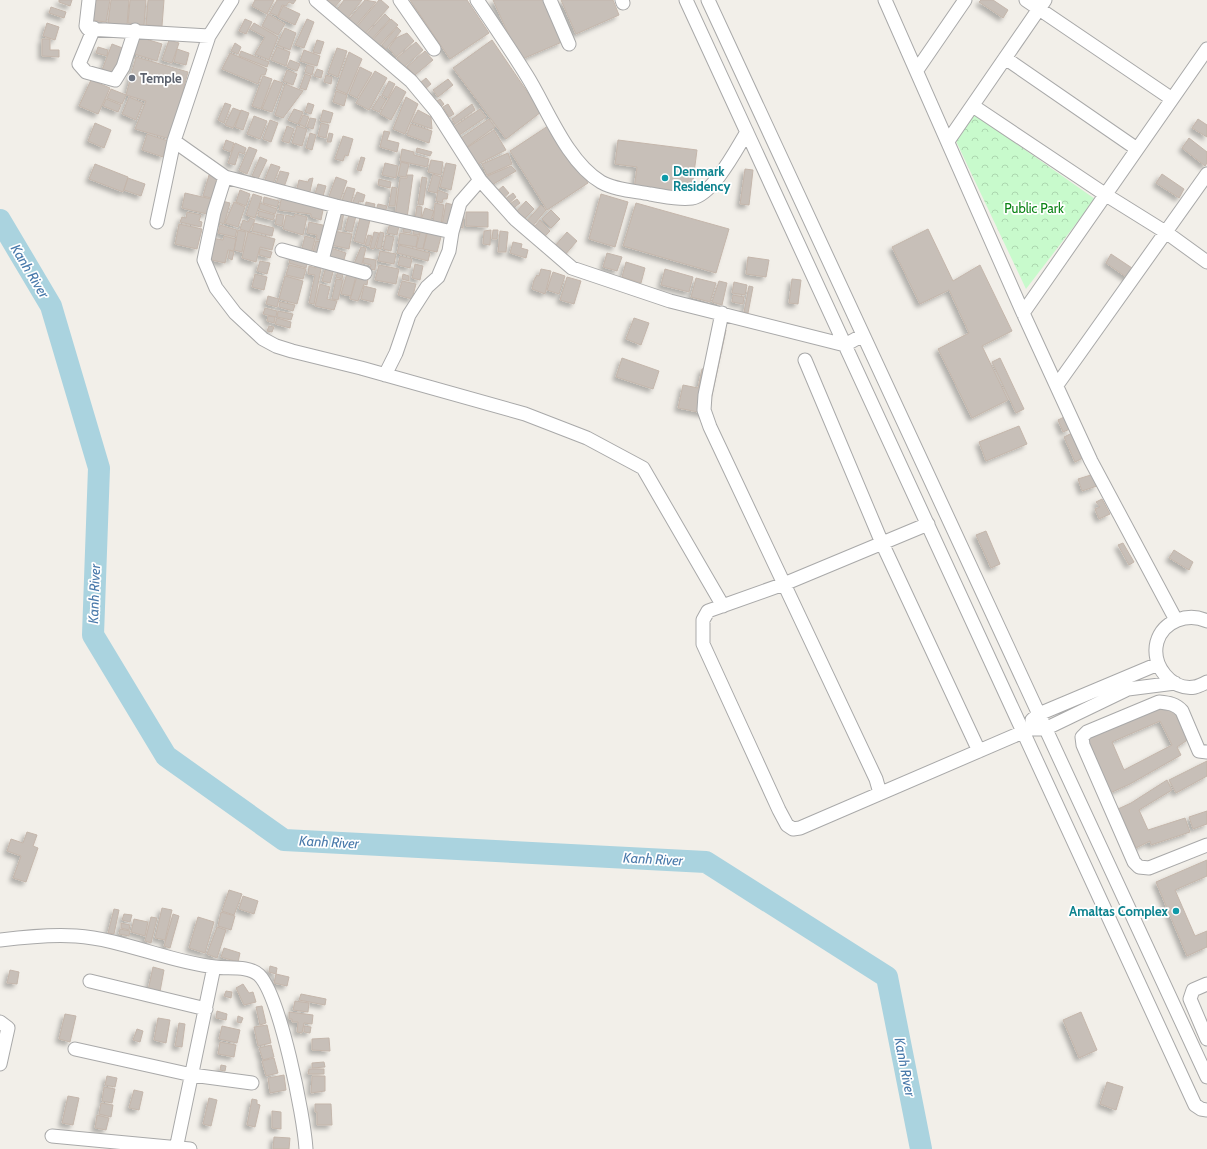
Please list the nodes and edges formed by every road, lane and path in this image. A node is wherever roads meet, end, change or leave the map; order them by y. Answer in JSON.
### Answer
{"nodes":[{"id":1,"x":89,"y":0,"type":"edge"},
{"id":2,"x":232,"y":0,"type":"edge"},
{"id":3,"x":316,"y":0,"type":"edge"},
{"id":4,"x":400,"y":0,"type":"edge"},
{"id":5,"x":478,"y":0,"type":"edge"},
{"id":6,"x":550,"y":0,"type":"edge"},
{"id":7,"x":686,"y":0,"type":"edge"},
{"id":8,"x":708,"y":0,"type":"edge"},
{"id":9,"x":965,"y":0,"type":"edge"},
{"id":10,"x":1026,"y":0,"type":"edge"},
{"id":11,"x":889,"y":2,"type":"edge"},
{"id":12,"x":1042,"y":4,"type":"edge"},
{"id":13,"x":94,"y":28,"type":"junction"},
{"id":14,"x":135,"y":30,"type":"junction"},
{"id":15,"x":209,"y":36,"type":"junction"},
{"id":16,"x":569,"y":44,"type":"dead end"},
{"id":17,"x":434,"y":49,"type":"dead end"},
{"id":18,"x":1207,"y":49,"type":"edge"},
{"id":19,"x":1006,"y":58,"type":"junction"},
{"id":20,"x":917,"y":70,"type":"junction"},
{"id":21,"x":1172,"y":99,"type":"junction"},
{"id":22,"x":973,"y":106,"type":"junction"},
{"id":23,"x":747,"y":132,"type":"junction"},
{"id":24,"x":174,"y":141,"type":"junction"},
{"id":25,"x":948,"y":141,"type":"junction"},
{"id":26,"x":1137,"y":149,"type":"junction"},
{"id":27,"x":1207,"y":174,"type":"edge"},
{"id":28,"x":225,"y":177,"type":"junction"},
{"id":29,"x":480,"y":180,"type":"junction"},
{"id":30,"x":1106,"y":194,"type":"junction"},
{"id":31,"x":336,"y":206,"type":"junction"},
{"id":32,"x":157,"y":222,"type":"dead end"},
{"id":33,"x":452,"y":232,"type":"junction"},
{"id":34,"x":1167,"y":233,"type":"junction"},
{"id":35,"x":282,"y":250,"type":"dead end"},
{"id":36,"x":322,"y":260,"type":"junction"},
{"id":37,"x":1207,"y":262,"type":"edge"},
{"id":38,"x":365,"y":272,"type":"dead end"},
{"id":39,"x":722,"y":313,"type":"junction"},
{"id":40,"x":1023,"y":313,"type":"junction"},
{"id":41,"x":863,"y":335,"type":"junction"},
{"id":42,"x":845,"y":344,"type":"junction"},
{"id":43,"x":805,"y":360,"type":"dead end"},
{"id":44,"x":385,"y":375,"type":"junction"},
{"id":45,"x":1057,"y":385,"type":"junction"},
{"id":46,"x":928,"y":524,"type":"junction"},
{"id":47,"x":882,"y":543,"type":"junction"},
{"id":48,"x":784,"y":584,"type":"junction"},
{"id":49,"x":723,"y":606,"type":"junction"},
{"id":50,"x":1176,"y":620,"type":"junction"},
{"id":51,"x":1207,"y":621,"type":"edge"},
{"id":52,"x":1158,"y":664,"type":"junction"},
{"id":53,"x":1207,"y":682,"type":"edge"},
{"id":54,"x":1175,"y":683,"type":"junction"},
{"id":55,"x":1039,"y":714,"type":"junction"},
{"id":56,"x":1045,"y":729,"type":"junction"},
{"id":57,"x":1022,"y":730,"type":"junction"},
{"id":58,"x":978,"y":751,"type":"junction"},
{"id":59,"x":1207,"y":752,"type":"edge"},
{"id":60,"x":880,"y":794,"type":"junction"},
{"id":61,"x":1207,"y":844,"type":"edge"},
{"id":62,"x":0,"y":940,"type":"edge"},
{"id":63,"x":214,"y":967,"type":"junction"},
{"id":64,"x":90,"y":981,"type":"dead end"},
{"id":65,"x":1207,"y":984,"type":"edge"},
{"id":66,"x":206,"y":1009,"type":"junction"},
{"id":67,"x":0,"y":1022,"type":"edge"},
{"id":68,"x":1207,"y":1039,"type":"edge"},
{"id":69,"x":75,"y":1049,"type":"dead end"},
{"id":70,"x":0,"y":1064,"type":"edge"},
{"id":71,"x":192,"y":1075,"type":"junction"},
{"id":72,"x":1207,"y":1077,"type":"edge"},
{"id":73,"x":252,"y":1083,"type":"dead end"},
{"id":74,"x":1207,"y":1110,"type":"edge"},
{"id":75,"x":52,"y":1136,"type":"dead end"},
{"id":76,"x":177,"y":1148,"type":"edge"},
{"id":77,"x":190,"y":1149,"type":"edge"},
{"id":78,"x":306,"y":1149,"type":"edge"}],
"edges":[{"from":1,"to":13,"type":"street"},
{"from":2,"to":15,"type":"street"},
{"from":3,"to":29,"type":"street"},
{"from":4,"to":17,"type":"street"},
{"from":5,"to":23,"type":"street"},
{"from":6,"to":16,"type":"street"},
{"from":7,"to":23,"type":"street"},
{"from":8,"to":41,"type":"street"},
{"from":9,"to":20,"type":"street"},
{"from":10,"to":12,"type":"street"},
{"from":11,"to":20,"type":"street"},
{"from":12,"to":19,"type":"street"},
{"from":12,"to":21,"type":"street"},
{"from":13,"to":14,"type":"street"},
{"from":13,"to":14,"type":"street"},
{"from":14,"to":15,"type":"street"},
{"from":15,"to":24,"type":"street"},
{"from":18,"to":21,"type":"street"},
{"from":19,"to":22,"type":"street"},
{"from":19,"to":26,"type":"street"},
{"from":20,"to":25,"type":"street"},
{"from":21,"to":26,"type":"street"},
{"from":22,"to":25,"type":"street"},
{"from":22,"to":30,"type":"street"},
{"from":23,"to":42,"type":"street"},
{"from":24,"to":28,"type":"street"},
{"from":24,"to":32,"type":"street"},
{"from":25,"to":40,"type":"street"},
{"from":26,"to":30,"type":"street"},
{"from":27,"to":34,"type":"street"},
{"from":28,"to":31,"type":"street"},
{"from":28,"to":44,"type":"street"},
{"from":29,"to":33,"type":"street"},
{"from":29,"to":39,"type":"street"},
{"from":30,"to":34,"type":"street"},
{"from":30,"to":40,"type":"street"},
{"from":31,"to":33,"type":"street"},
{"from":31,"to":36,"type":"street"},
{"from":33,"to":44,"type":"street"},
{"from":34,"to":37,"type":"street"},
{"from":34,"to":45,"type":"street"},
{"from":35,"to":36,"type":"street"},
{"from":36,"to":38,"type":"street"},
{"from":39,"to":42,"type":"street"},
{"from":39,"to":48,"type":"street"},
{"from":40,"to":45,"type":"street"},
{"from":41,"to":42,"type":"street"},
{"from":41,"to":55,"type":"street"},
{"from":42,"to":46,"type":"street"},
{"from":43,"to":47,"type":"street"},
{"from":44,"to":49,"type":"street"},
{"from":45,"to":50,"type":"street"},
{"from":46,"to":47,"type":"street"},
{"from":46,"to":57,"type":"street"},
{"from":47,"to":48,"type":"street"},
{"from":47,"to":58,"type":"street"},
{"from":48,"to":49,"type":"street"},
{"from":48,"to":60,"type":"street"},
{"from":49,"to":60,"type":"street"},
{"from":50,"to":51,"type":"street"},
{"from":50,"to":52,"type":"street"},
{"from":52,"to":54,"type":"street"},
{"from":52,"to":55,"type":"street"},
{"from":53,"to":54,"type":"street"},
{"from":54,"to":56,"type":"street"},
{"from":55,"to":56,"type":"street"},
{"from":55,"to":57,"type":"street"},
{"from":56,"to":57,"type":"street"},
{"from":56,"to":72,"type":"street"},
{"from":57,"to":58,"type":"street"},
{"from":57,"to":74,"type":"street"},
{"from":58,"to":60,"type":"street"},
{"from":59,"to":61,"type":"street"},
{"from":62,"to":63,"type":"street"},
{"from":63,"to":66,"type":"street"},
{"from":63,"to":78,"type":"street"},
{"from":64,"to":66,"type":"street"},
{"from":65,"to":68,"type":"street"},
{"from":66,"to":71,"type":"street"},
{"from":67,"to":70,"type":"street"},
{"from":69,"to":71,"type":"street"},
{"from":71,"to":73,"type":"street"},
{"from":71,"to":76,"type":"street"},
{"from":75,"to":76,"type":"street"},
{"from":76,"to":77,"type":"street"}]}
